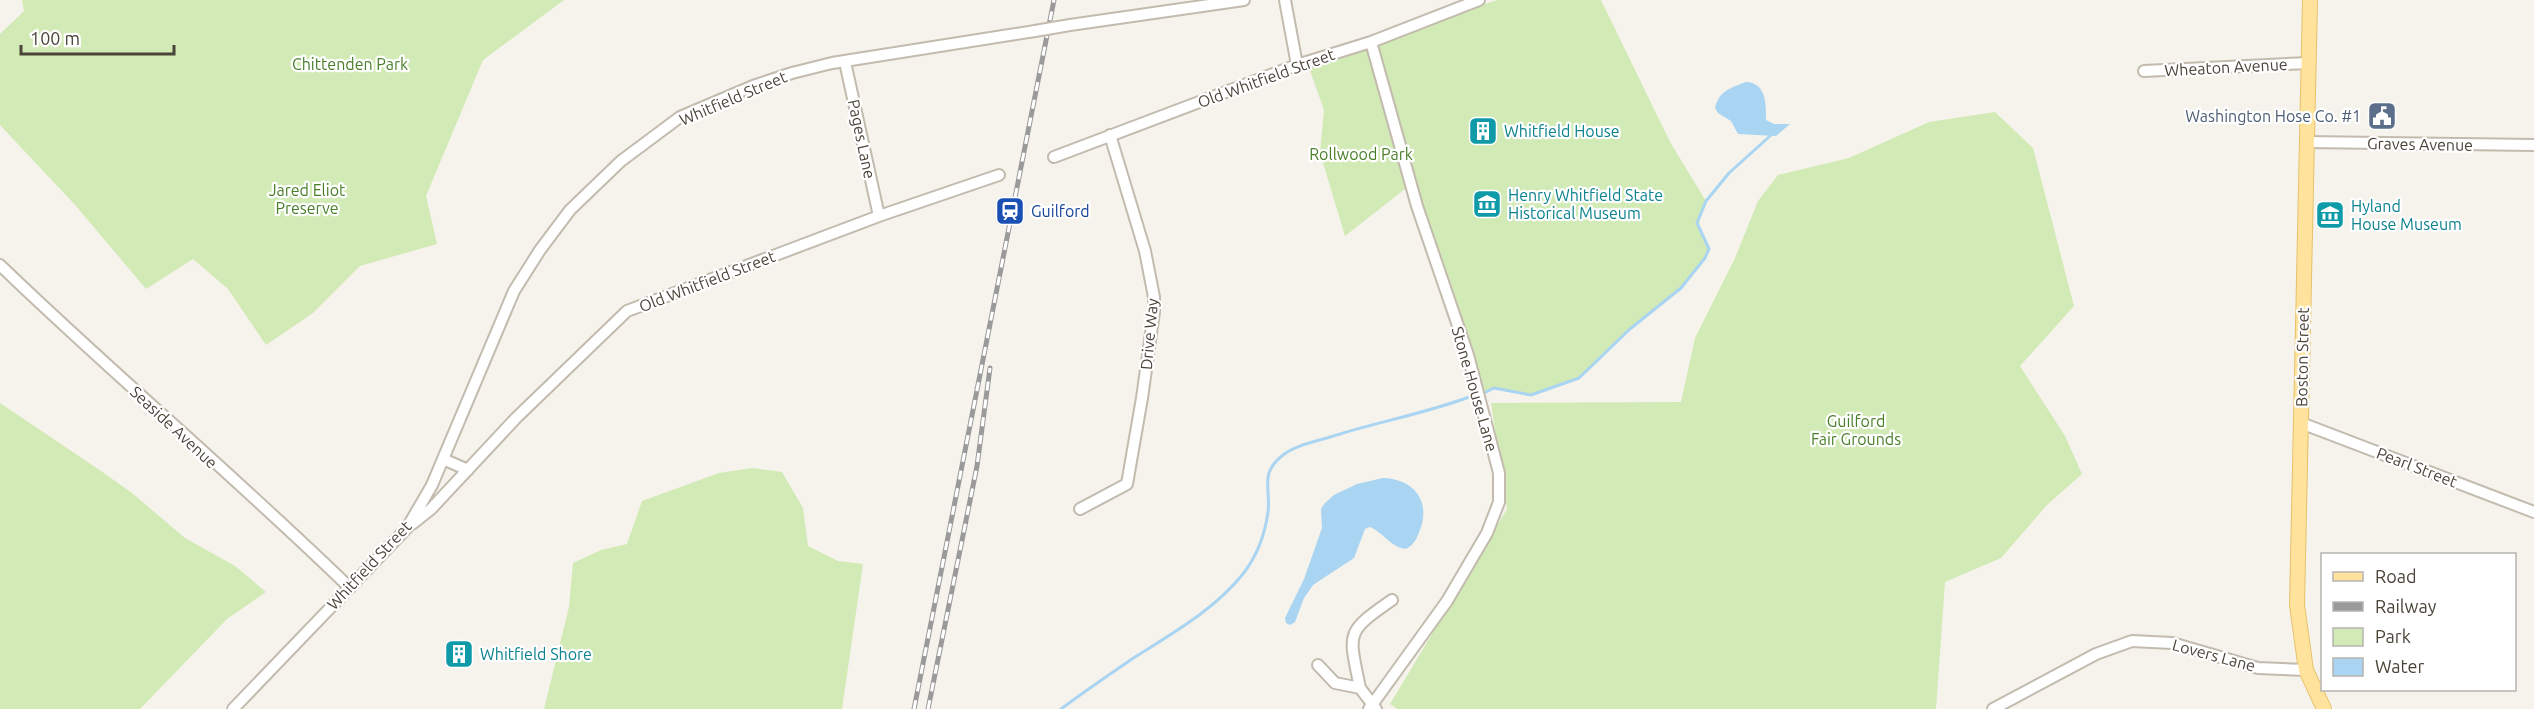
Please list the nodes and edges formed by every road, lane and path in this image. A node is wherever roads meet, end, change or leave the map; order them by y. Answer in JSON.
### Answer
{"nodes":[{"id":1,"x":1244,"y":0,"type":"edge"},
{"id":2,"x":1285,"y":0,"type":"edge"},
{"id":3,"x":1479,"y":0,"type":"edge"},
{"id":4,"x":2310,"y":0,"type":"edge"},
{"id":5,"x":1371,"y":42,"type":"junction"},
{"id":6,"x":845,"y":62,"type":"junction"},
{"id":7,"x":2308,"y":63,"type":"junction"},
{"id":8,"x":1297,"y":65,"type":"junction"},
{"id":9,"x":2144,"y":72,"type":"dead end"},
{"id":10,"x":1110,"y":135,"type":"junction"},
{"id":11,"x":2306,"y":142,"type":"junction"},
{"id":12,"x":2534,"y":145,"type":"edge"},
{"id":13,"x":1054,"y":157,"type":"dead end"},
{"id":14,"x":999,"y":175,"type":"dead end"},
{"id":15,"x":879,"y":216,"type":"junction"},
{"id":16,"x":0,"y":265,"type":"edge"},
{"id":17,"x":2301,"y":423,"type":"junction"},
{"id":18,"x":443,"y":459,"type":"junction"},
{"id":19,"x":468,"y":470,"type":"junction"},
{"id":20,"x":1080,"y":509,"type":"dead end"},
{"id":21,"x":2534,"y":512,"type":"edge"},
{"id":22,"x":407,"y":528,"type":"junction"},
{"id":23,"x":350,"y":588,"type":"junction"},
{"id":24,"x":1392,"y":600,"type":"dead end"},
{"id":25,"x":1318,"y":665,"type":"dead end"},
{"id":26,"x":2306,"y":670,"type":"junction"},
{"id":27,"x":1360,"y":688,"type":"junction"},
{"id":28,"x":1373,"y":708,"type":"edge"},
{"id":29,"x":233,"y":709,"type":"edge"},
{"id":30,"x":1993,"y":709,"type":"edge"},
{"id":31,"x":2324,"y":709,"type":"edge"}],
"edges":[{"from":1,"to":6,"type":"street","name":"Whitfield Street","bridge":true},
{"from":2,"to":8,"type":"street"},
{"from":3,"to":5,"type":"street","name":"Old Whitfield Street"},
{"from":4,"to":7,"type":"main road","name":"Boston Street"},
{"from":5,"to":8,"type":"street","name":"Old Whitfield Street"},
{"from":5,"to":28,"type":"street","name":"Stone House Lane"},
{"from":6,"to":15,"type":"street","name":"Pages Lane"},
{"from":6,"to":18,"type":"street","name":"Whitfield Street"},
{"from":7,"to":9,"type":"street","name":"Wheaton Avenue"},
{"from":7,"to":11,"type":"main road","name":"Boston Street"},
{"from":8,"to":10,"type":"street","name":"Old Whitfield Street"},
{"from":10,"to":13,"type":"street","name":"Old Whitfield Street"},
{"from":10,"to":20,"type":"street","name":"Drive Way"},
{"from":11,"to":12,"type":"street","name":"Graves Avenue"},
{"from":11,"to":17,"type":"main road","name":"Boston Street"},
{"from":14,"to":15,"type":"street","name":"Old Whitfield Street"},
{"from":15,"to":19,"type":"street","name":"Old Whitfield Street"},
{"from":16,"to":23,"type":"street","name":"Seaside Avenue"},
{"from":17,"to":21,"type":"street","name":"Pearl Street"},
{"from":17,"to":26,"type":"main road","name":"Boston Street"},
{"from":18,"to":19,"type":"street"},
{"from":18,"to":22,"type":"street","name":"Whitfield Street"},
{"from":19,"to":22,"type":"street","name":"Old Whitfield Street"},
{"from":22,"to":23,"type":"street","name":"Whitfield Street"},
{"from":23,"to":29,"type":"street","name":"Whitfield Street"},
{"from":24,"to":27,"type":"street"},
{"from":25,"to":27,"type":"street"},
{"from":26,"to":30,"type":"street","name":"Lovers Lane"},
{"from":26,"to":31,"type":"main road","name":"Boston Street"},
{"from":27,"to":28,"type":"street"}]}
